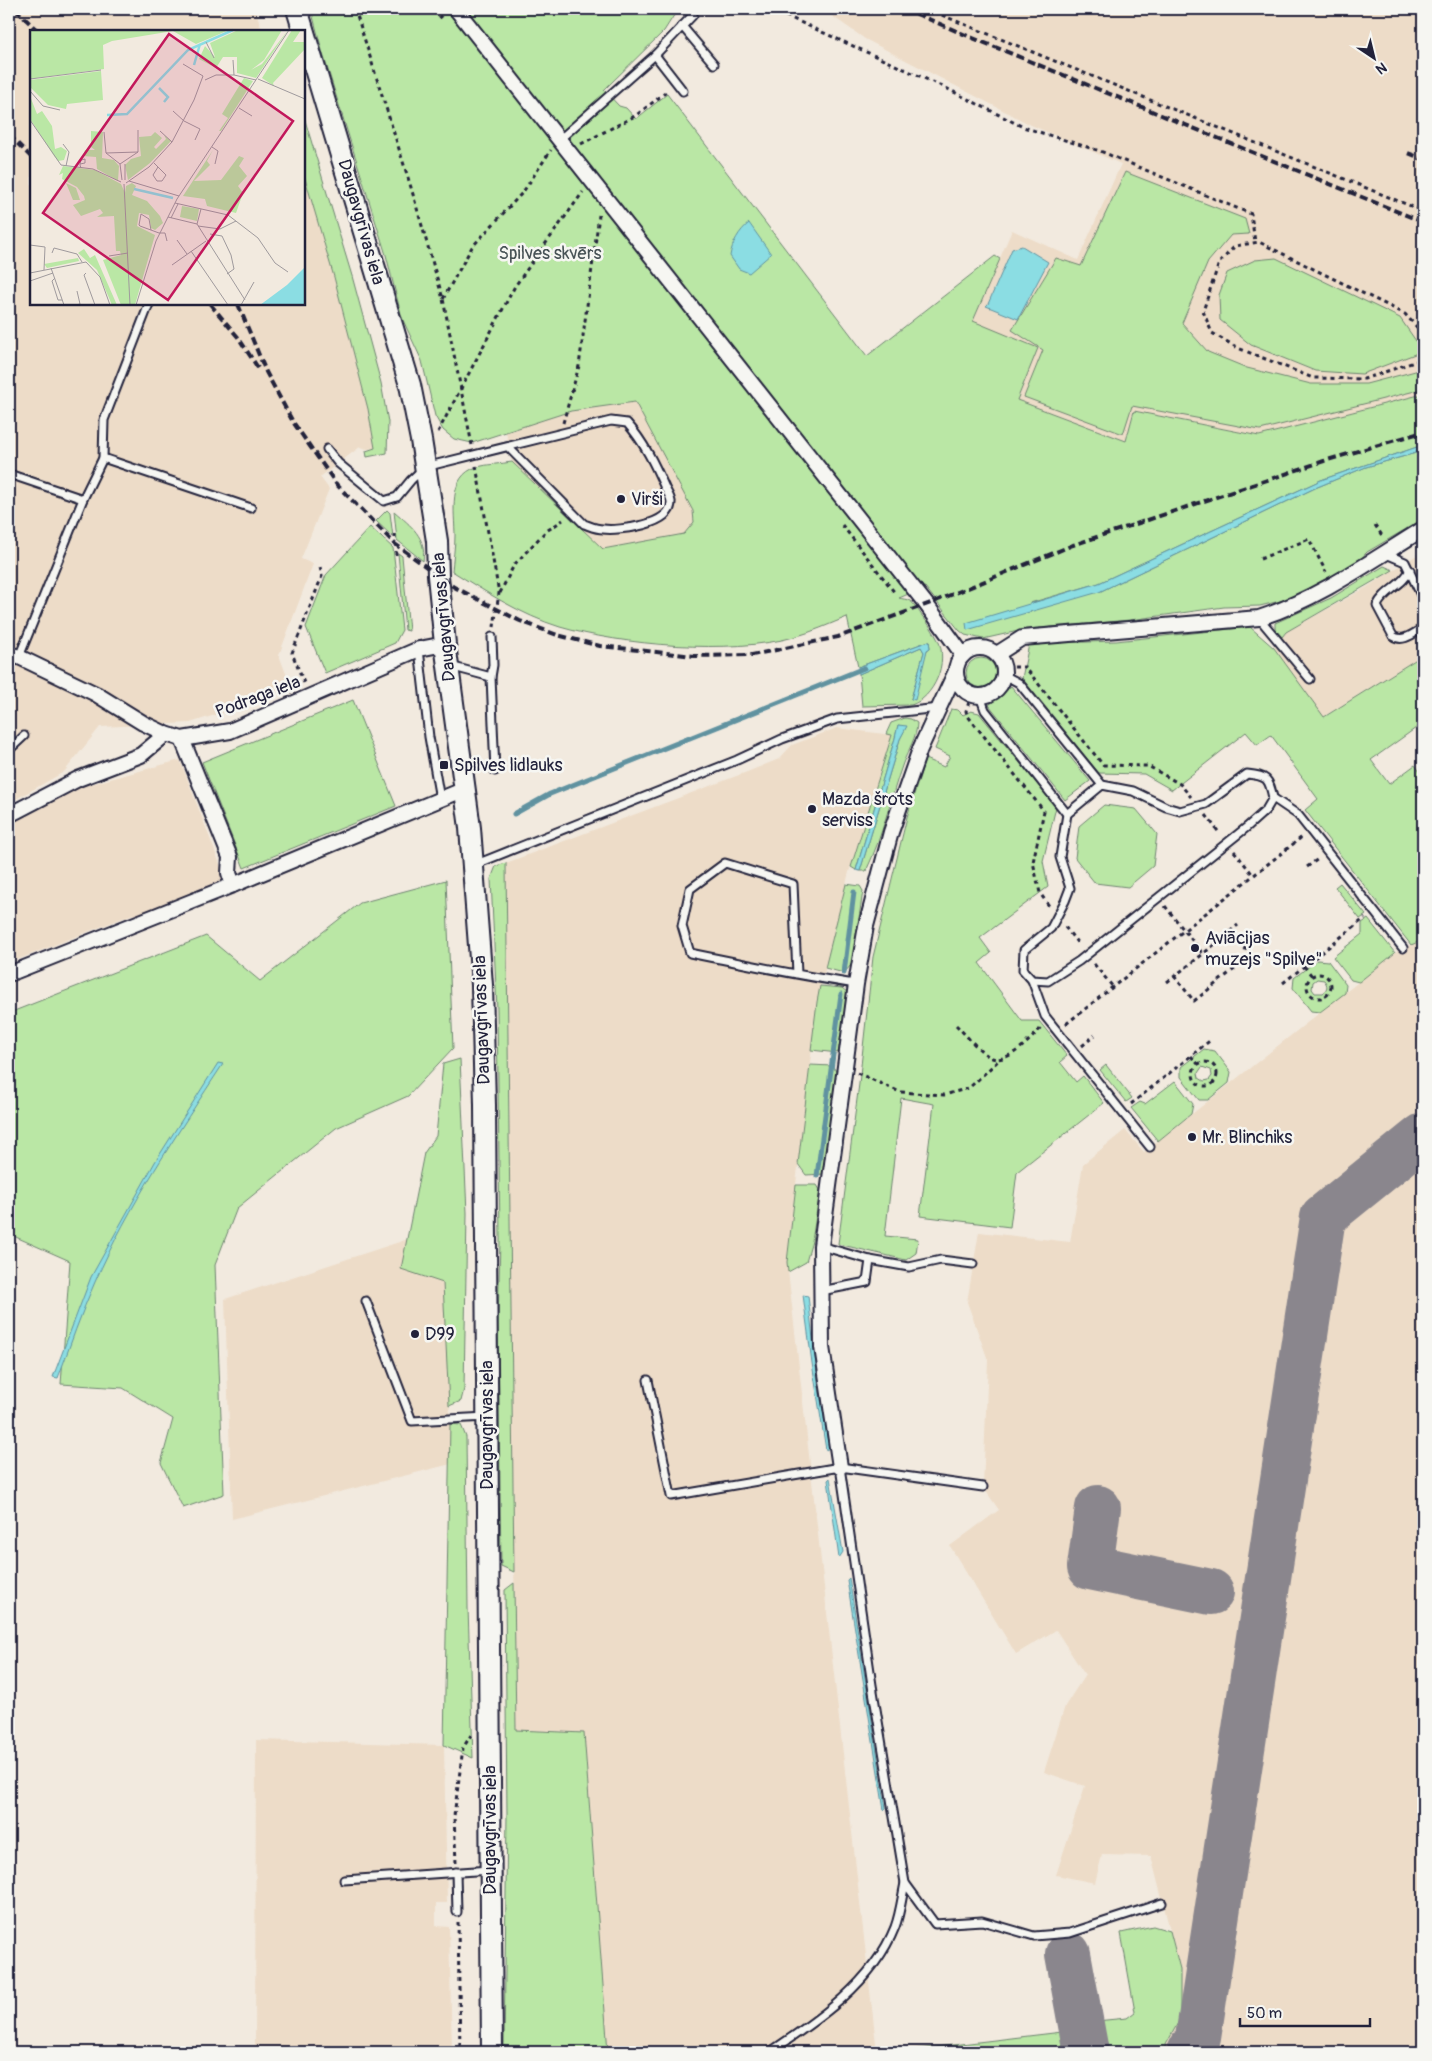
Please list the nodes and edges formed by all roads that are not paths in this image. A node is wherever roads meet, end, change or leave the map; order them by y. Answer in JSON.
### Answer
{"nodes":[{"id":1,"x":297,"y":9,"type":"edge"},
{"id":2,"x":456,"y":9,"type":"edge"},
{"id":3,"x":693,"y":15,"type":"dead end"},
{"id":4,"x":682,"y":26,"type":"junction"},
{"id":5,"x":303,"y":30,"type":"edge"},
{"id":6,"x":305,"y":36,"type":"edge"},
{"id":7,"x":655,"y":55,"type":"junction"},
{"id":8,"x":714,"y":64,"type":"dead end"},
{"id":9,"x":683,"y":91,"type":"dead end"},
{"id":10,"x":559,"y":140,"type":"junction"},
{"id":11,"x":149,"y":305,"type":"edge"},
{"id":12,"x":508,"y":447,"type":"junction"},
{"id":13,"x":327,"y":449,"type":"dead end"},
{"id":14,"x":102,"y":458,"type":"junction"},
{"id":15,"x":425,"y":467,"type":"junction"},
{"id":16,"x":9,"y":474,"type":"edge"},
{"id":17,"x":83,"y":499,"type":"junction"},
{"id":18,"x":251,"y":508,"type":"dead end"},
{"id":19,"x":1423,"y":529,"type":"edge"},
{"id":20,"x":1383,"y":553,"type":"junction"},
{"id":21,"x":1410,"y":570,"type":"junction"},
{"id":22,"x":1423,"y":599,"type":"edge"},
{"id":23,"x":1259,"y":618,"type":"junction"},
{"id":24,"x":1423,"y":628,"type":"edge"},
{"id":25,"x":492,"y":637,"type":"road end"},
{"id":26,"x":445,"y":644,"type":"junction"},
{"id":27,"x":419,"y":649,"type":"junction"},
{"id":28,"x":963,"y":655,"type":"junction"},
{"id":29,"x":14,"y":656,"type":"edge"},
{"id":30,"x":1002,"y":665,"type":"junction"},
{"id":31,"x":448,"y":666,"type":"junction"},
{"id":32,"x":956,"y":671,"type":"junction"},
{"id":33,"x":491,"y":677,"type":"junction"},
{"id":34,"x":1310,"y":679,"type":"dead end"},
{"id":35,"x":976,"y":695,"type":"junction"},
{"id":36,"x":939,"y":708,"type":"junction"},
{"id":37,"x":166,"y":734,"type":"junction"},
{"id":38,"x":24,"y":736,"type":"dead end"},
{"id":39,"x":182,"y":739,"type":"junction"},
{"id":40,"x":9,"y":750,"type":"edge"},
{"id":41,"x":495,"y":771,"type":"dead end"},
{"id":42,"x":1102,"y":785,"type":"junction"},
{"id":43,"x":465,"y":789,"type":"junction"},
{"id":44,"x":1273,"y":798,"type":"junction"},
{"id":45,"x":440,"y":799,"type":"junction"},
{"id":46,"x":1067,"y":814,"type":"junction"},
{"id":47,"x":9,"y":815,"type":"edge"},
{"id":48,"x":474,"y":865,"type":"junction"},
{"id":49,"x":233,"y":885,"type":"junction"},
{"id":50,"x":1403,"y":948,"type":"dead end"},
{"id":51,"x":9,"y":974,"type":"edge"},
{"id":52,"x":797,"y":974,"type":"junction"},
{"id":53,"x":1032,"y":980,"type":"junction"},
{"id":54,"x":856,"y":984,"type":"junction"},
{"id":55,"x":1150,"y":1147,"type":"dead end"},
{"id":56,"x":821,"y":1246,"type":"junction"},
{"id":57,"x":870,"y":1260,"type":"junction"},
{"id":58,"x":973,"y":1264,"type":"dead end"},
{"id":59,"x":822,"y":1291,"type":"junction"},
{"id":60,"x":366,"y":1302,"type":"dead end"},
{"id":61,"x":648,"y":1380,"type":"dead end"},
{"id":62,"x":487,"y":1417,"type":"junction"},
{"id":63,"x":840,"y":1467,"type":"junction"},
{"id":64,"x":983,"y":1487,"type":"dead end"},
{"id":65,"x":490,"y":1870,"type":"junction"},
{"id":66,"x":456,"y":1872,"type":"junction"},
{"id":67,"x":344,"y":1880,"type":"dead end"},
{"id":68,"x":905,"y":1883,"type":"junction"},
{"id":69,"x":1162,"y":1903,"type":"dead end"},
{"id":70,"x":457,"y":1912,"type":"road end"},
{"id":71,"x":782,"y":2044,"type":"junction"},
{"id":72,"x":492,"y":2052,"type":"edge"},
{"id":73,"x":770,"y":2052,"type":"edge"},
{"id":74,"x":782,"y":2052,"type":"edge"}],
"edges":[{"from":1,"to":5,"type":"main road","name":"Daugavgrīvas iela"},
{"from":2,"to":10,"type":"street"},
{"from":3,"to":4,"type":"lane"},
{"from":4,"to":7,"type":"lane"},
{"from":4,"to":8,"type":"lane"},
{"from":6,"to":15,"type":"main road","name":"Daugavgrīvas iela"},
{"from":7,"to":9,"type":"lane"},
{"from":7,"to":10,"type":"lane"},
{"from":10,"to":28,"type":"street"},
{"from":11,"to":14,"type":"lane"},
{"from":12,"to":12,"type":"lane"},
{"from":12,"to":15,"type":"lane"},
{"from":13,"to":15,"type":"lane"},
{"from":14,"to":17,"type":"lane"},
{"from":14,"to":18,"type":"lane"},
{"from":15,"to":26,"type":"main road","name":"Daugavgrīvas iela"},
{"from":16,"to":17,"type":"lane"},
{"from":17,"to":29,"type":"lane"},
{"from":19,"to":20,"type":"street"},
{"from":20,"to":21,"type":"lane"},
{"from":20,"to":23,"type":"street"},
{"from":21,"to":22,"type":"lane"},
{"from":21,"to":24,"type":"lane"},
{"from":23,"to":30,"type":"street"},
{"from":23,"to":34,"type":"lane"},
{"from":25,"to":33,"type":"lane"},
{"from":26,"to":27,"type":"street","name":"Podraga iela"},
{"from":26,"to":31,"type":"main road","name":"Daugavgrīvas iela"},
{"from":27,"to":39,"type":"street","name":"Podraga iela"},
{"from":27,"to":45,"type":"lane"},
{"from":28,"to":30,"type":"street"},
{"from":28,"to":32,"type":"street"},
{"from":29,"to":37,"type":"street","name":"Podraga iela"},
{"from":30,"to":35,"type":"street"},
{"from":30,"to":42,"type":"lane"},
{"from":31,"to":33,"type":"lane"},
{"from":31,"to":43,"type":"main road","name":"Daugavgrīvas iela"},
{"from":32,"to":35,"type":"street"},
{"from":32,"to":36,"type":"street"},
{"from":33,"to":41,"type":"lane"},
{"from":35,"to":46,"type":"lane"},
{"from":36,"to":48,"type":"lane"},
{"from":36,"to":54,"type":"street"},
{"from":37,"to":39,"type":"street","name":"Podraga iela"},
{"from":37,"to":47,"type":"street"},
{"from":38,"to":40,"type":"lane"},
{"from":39,"to":49,"type":"street"},
{"from":42,"to":44,"type":"lane"},
{"from":42,"to":46,"type":"lane"},
{"from":43,"to":45,"type":"street"},
{"from":43,"to":48,"type":"main road","name":"Daugavgrīvas iela"},
{"from":44,"to":50,"type":"lane"},
{"from":44,"to":53,"type":"lane"},
{"from":45,"to":49,"type":"street"},
{"from":46,"to":53,"type":"lane"},
{"from":48,"to":62,"type":"main road","name":"Daugavgrīvas iela"},
{"from":49,"to":51,"type":"street"},
{"from":52,"to":52,"type":"lane"},
{"from":52,"to":54,"type":"lane"},
{"from":53,"to":55,"type":"lane"},
{"from":54,"to":56,"type":"street"},
{"from":56,"to":57,"type":"lane"},
{"from":56,"to":59,"type":"street"},
{"from":57,"to":58,"type":"lane"},
{"from":57,"to":59,"type":"lane"},
{"from":59,"to":63,"type":"street"},
{"from":60,"to":62,"type":"lane"},
{"from":61,"to":63,"type":"lane"},
{"from":62,"to":65,"type":"main road","name":"Daugavgrīvas iela"},
{"from":63,"to":64,"type":"lane"},
{"from":63,"to":68,"type":"lane"},
{"from":65,"to":66,"type":"lane"},
{"from":65,"to":72,"type":"main road","name":"Daugavgrīvas iela"},
{"from":66,"to":67,"type":"lane"},
{"from":66,"to":70,"type":"lane"},
{"from":68,"to":69,"type":"lane"},
{"from":68,"to":71,"type":"lane"},
{"from":71,"to":73,"type":"lane"},
{"from":71,"to":74,"type":"lane"}]}
